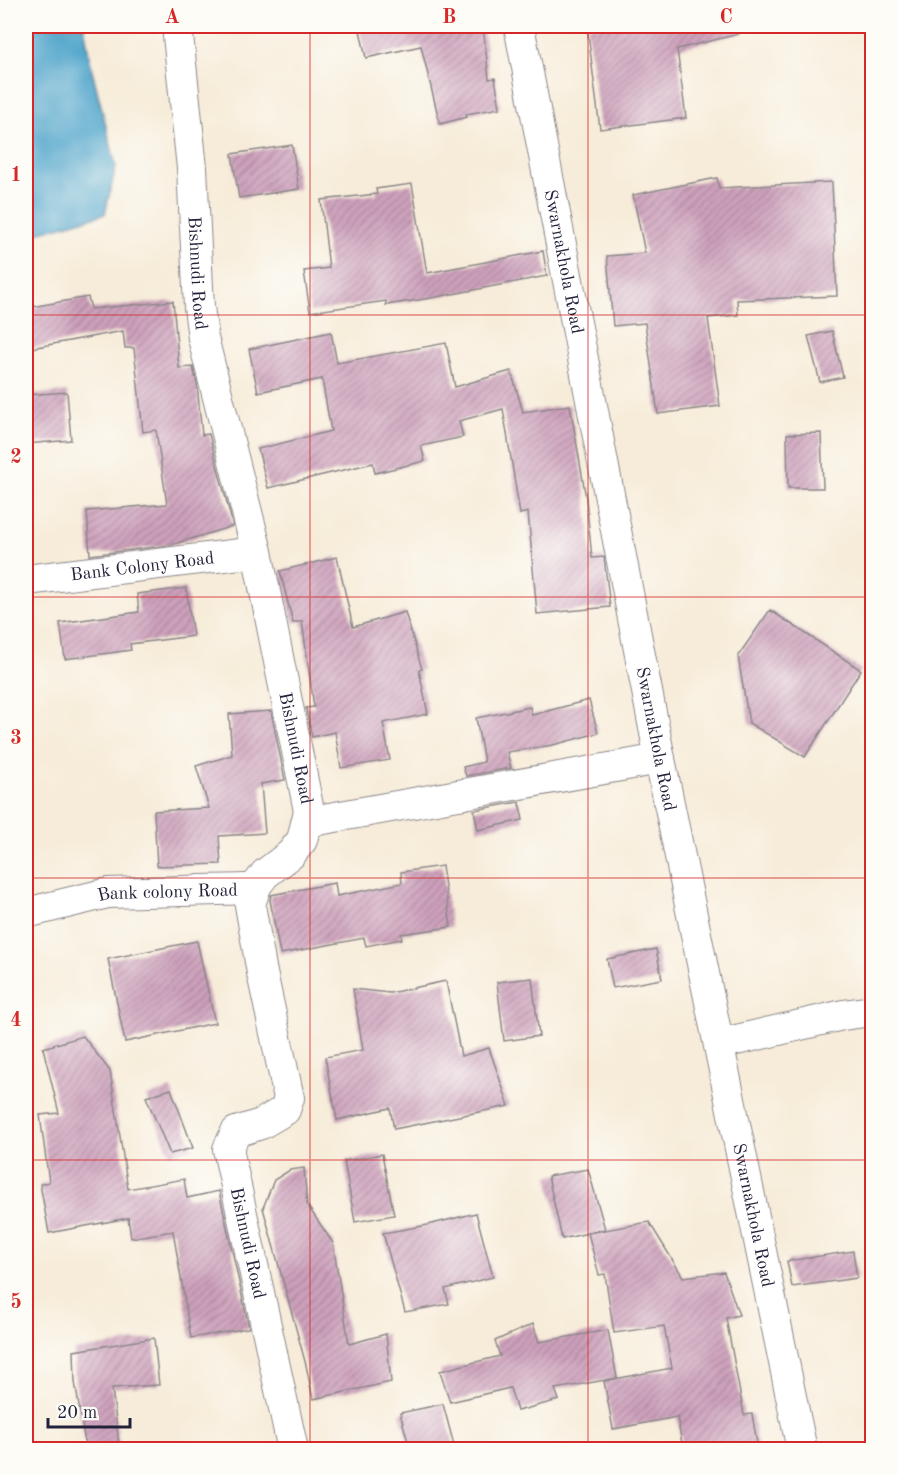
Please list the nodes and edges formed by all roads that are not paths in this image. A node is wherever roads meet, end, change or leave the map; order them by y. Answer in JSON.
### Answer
{"nodes":[{"id":1,"x":177,"y":26,"type":"edge"},
{"id":2,"x":519,"y":26,"type":"edge"},
{"id":3,"x":257,"y":552,"type":"junction"},
{"id":4,"x":26,"y":580,"type":"edge"},
{"id":5,"x":660,"y":759,"type":"junction"},
{"id":6,"x":307,"y":822,"type":"junction"},
{"id":7,"x":250,"y":889,"type":"junction"},
{"id":8,"x":199,"y":891,"type":"dead end"},
{"id":9,"x":26,"y":913,"type":"edge"},
{"id":10,"x":873,"y":1011,"type":"edge"},
{"id":11,"x":719,"y":1044,"type":"junction"},
{"id":12,"x":293,"y":1449,"type":"edge"},
{"id":13,"x":802,"y":1449,"type":"edge"}],
"edges":[{"from":1,"to":3,"type":"street","name":"Bishnudi Road"},
{"from":2,"to":5,"type":"street","name":"Swarnakhola Road"},
{"from":3,"to":4,"type":"street","name":"Bank Colony Road"},
{"from":3,"to":6,"type":"street","name":"Bishnudi Road"},
{"from":5,"to":6,"type":"street"},
{"from":5,"to":11,"type":"street","name":"Swarnakhola Road"},
{"from":6,"to":7,"type":"street","name":"Bishnudi Road"},
{"from":7,"to":8,"type":"street","name":"Bank colony Road"},
{"from":7,"to":9,"type":"street","name":"Bank colony Road"},
{"from":7,"to":12,"type":"street","name":"Bishnudi Road"},
{"from":10,"to":11,"type":"street"},
{"from":11,"to":13,"type":"street","name":"Swarnakhola Road"}]}
